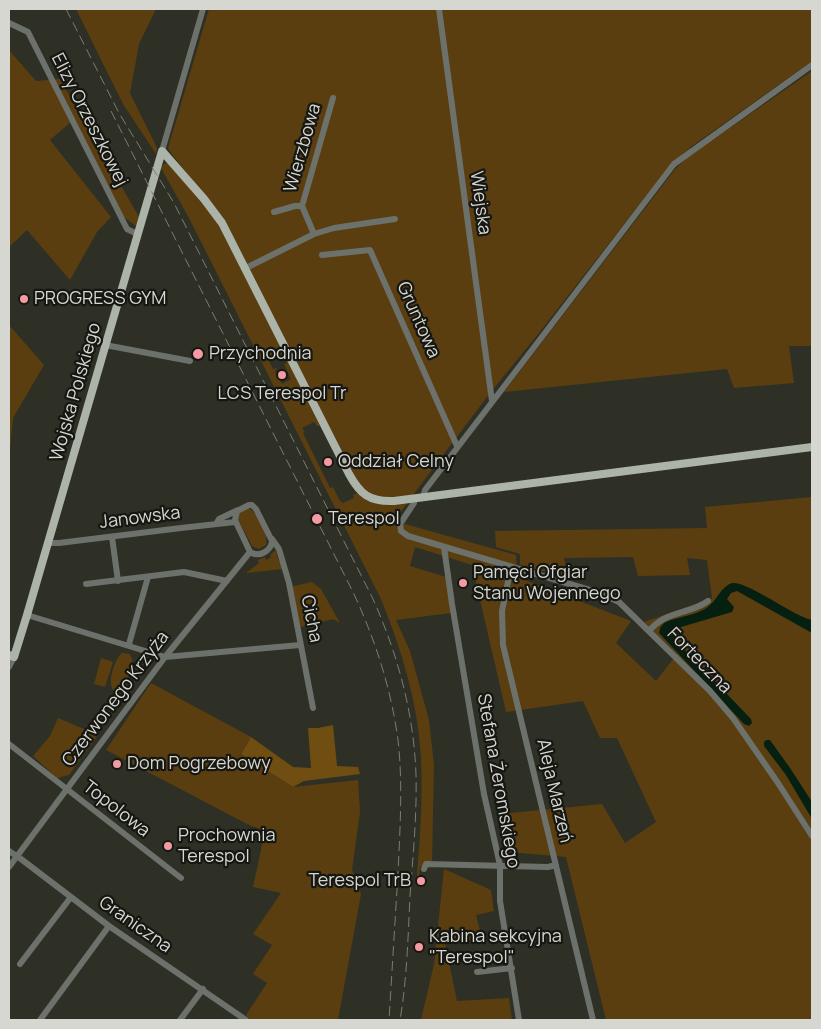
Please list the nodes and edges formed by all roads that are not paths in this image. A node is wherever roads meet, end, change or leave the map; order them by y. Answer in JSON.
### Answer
{"nodes":[{"id":1,"x":203,"y":9,"type":"edge"},
{"id":2,"x":439,"y":9,"type":"edge"},
{"id":3,"x":9,"y":23,"type":"edge"},
{"id":4,"x":812,"y":65,"type":"edge"},
{"id":5,"x":333,"y":98,"type":"dead end"},
{"id":6,"x":162,"y":151,"type":"junction"},
{"id":7,"x":302,"y":206,"type":"junction"},
{"id":8,"x":274,"y":212,"type":"dead end"},
{"id":9,"x":395,"y":219,"type":"dead end"},
{"id":10,"x":137,"y":234,"type":"junction"},
{"id":11,"x":314,"y":234,"type":"junction"},
{"id":12,"x":322,"y":255,"type":"dead end"},
{"id":13,"x":246,"y":268,"type":"junction"},
{"id":14,"x":105,"y":345,"type":"junction"},
{"id":15,"x":190,"y":361,"type":"dead end"},
{"id":16,"x":492,"y":401,"type":"junction"},
{"id":17,"x":458,"y":446,"type":"junction"},
{"id":18,"x":812,"y":447,"type":"edge"},
{"id":19,"x":423,"y":497,"type":"junction"},
{"id":20,"x":412,"y":498,"type":"junction"},
{"id":21,"x":239,"y":510,"type":"junction"},
{"id":22,"x":236,"y":522,"type":"junction"},
{"id":23,"x":216,"y":524,"type":"junction"},
{"id":24,"x":112,"y":537,"type":"junction"},
{"id":25,"x":272,"y":539,"type":"junction"},
{"id":26,"x":48,"y":543,"type":"junction"},
{"id":27,"x":444,"y":547,"type":"junction"},
{"id":28,"x":250,"y":552,"type":"junction"},
{"id":29,"x":514,"y":567,"type":"junction"},
{"id":30,"x":148,"y":577,"type":"junction"},
{"id":31,"x":118,"y":581,"type":"junction"},
{"id":32,"x":226,"y":581,"type":"junction"},
{"id":33,"x":86,"y":584,"type":"dead end"},
{"id":34,"x":708,"y":602,"type":"dead end"},
{"id":35,"x":27,"y":615,"type":"junction"},
{"id":36,"x":649,"y":630,"type":"junction"},
{"id":37,"x":129,"y":644,"type":"junction"},
{"id":38,"x":300,"y":645,"type":"junction"},
{"id":39,"x":11,"y":656,"type":"edge"},
{"id":40,"x":165,"y":656,"type":"junction"},
{"id":41,"x":9,"y":667,"type":"edge"},
{"id":42,"x":313,"y":708,"type":"dead end"},
{"id":43,"x":9,"y":744,"type":"edge"},
{"id":44,"x":66,"y":790,"type":"junction"},
{"id":45,"x":812,"y":836,"type":"edge"},
{"id":46,"x":9,"y":851,"type":"edge"},
{"id":47,"x":16,"y":856,"type":"junction"},
{"id":48,"x":500,"y":865,"type":"junction"},
{"id":49,"x":556,"y":865,"type":"junction"},
{"id":50,"x":9,"y":867,"type":"edge"},
{"id":51,"x":424,"y":869,"type":"dead end"},
{"id":52,"x":181,"y":878,"type":"dead end"},
{"id":53,"x":71,"y":897,"type":"junction"},
{"id":54,"x":109,"y":926,"type":"junction"},
{"id":55,"x":20,"y":964,"type":"dead end"},
{"id":56,"x":512,"y":968,"type":"junction"},
{"id":57,"x":477,"y":972,"type":"dead end"},
{"id":58,"x":203,"y":989,"type":"junction"},
{"id":59,"x":40,"y":1020,"type":"edge"},
{"id":60,"x":180,"y":1020,"type":"edge"},
{"id":61,"x":246,"y":1020,"type":"edge"},
{"id":62,"x":519,"y":1020,"type":"edge"},
{"id":63,"x":593,"y":1020,"type":"edge"}],
"edges":[{"from":1,"to":6,"type":"street","name":"Wojska Polskiego"},
{"from":2,"to":16,"type":"street","name":"Wiejska"},
{"from":3,"to":10,"type":"street","name":"Elizy Orzeszkowej"},
{"from":4,"to":16,"type":"street"},
{"from":5,"to":7,"type":"street","name":"Wierzbowa"},
{"from":6,"to":10,"type":"main road","name":"Wojska Polskiego"},
{"from":6,"to":13,"type":"main road"},
{"from":7,"to":8,"type":"street","name":"Wierzbowa"},
{"from":7,"to":11,"type":"street","name":"Wierzbowa"},
{"from":9,"to":11,"type":"street"},
{"from":10,"to":14,"type":"main road","name":"Wojska Polskiego"},
{"from":11,"to":13,"type":"street"},
{"from":12,"to":17,"type":"street","name":"Gruntowa"},
{"from":13,"to":20,"type":"main road"},
{"from":14,"to":15,"type":"street"},
{"from":14,"to":26,"type":"main road","name":"Wojska Polskiego"},
{"from":16,"to":17,"type":"street"},
{"from":17,"to":19,"type":"street"},
{"from":18,"to":19,"type":"main road"},
{"from":19,"to":20,"type":"main road"},
{"from":20,"to":27,"type":"street","name":"Forteczna"},
{"from":21,"to":22,"type":"street"},
{"from":21,"to":23,"type":"street"},
{"from":21,"to":25,"type":"street","name":"Cicha"},
{"from":22,"to":23,"type":"street","name":"Janowska"},
{"from":22,"to":28,"type":"street"},
{"from":23,"to":24,"type":"street","name":"Janowska"},
{"from":24,"to":26,"type":"street","name":"Janowska"},
{"from":24,"to":31,"type":"street"},
{"from":25,"to":28,"type":"street"},
{"from":25,"to":38,"type":"street","name":"Cicha"},
{"from":26,"to":35,"type":"main road","name":"Wojska Polskiego"},
{"from":27,"to":29,"type":"street","name":"Forteczna"},
{"from":27,"to":48,"type":"street","name":"Stefana Żeromskiego"},
{"from":28,"to":32,"type":"street","name":"Czerwonego Krzyża"},
{"from":29,"to":36,"type":"street","name":"Forteczna"},
{"from":29,"to":49,"type":"street","name":"Aleja Marzeń"},
{"from":30,"to":31,"type":"street"},
{"from":30,"to":32,"type":"street"},
{"from":30,"to":37,"type":"street"},
{"from":31,"to":33,"type":"street"},
{"from":32,"to":40,"type":"street","name":"Czerwonego Krzyża"},
{"from":34,"to":36,"type":"street"},
{"from":35,"to":37,"type":"street"},
{"from":35,"to":39,"type":"main road","name":"Wojska Polskiego"},
{"from":36,"to":45,"type":"street","name":"Forteczna"},
{"from":37,"to":40,"type":"street"},
{"from":38,"to":40,"type":"street"},
{"from":38,"to":42,"type":"street","name":"Cicha"},
{"from":39,"to":41,"type":"street","name":"Wojska Polskiego"},
{"from":40,"to":44,"type":"street","name":"Czerwonego Krzyża"},
{"from":43,"to":44,"type":"street","name":"Topolowa"},
{"from":44,"to":47,"type":"street","name":"Czerwonego Krzyża"},
{"from":44,"to":52,"type":"street","name":"Topolowa"},
{"from":46,"to":47,"type":"street","name":"Graniczna"},
{"from":47,"to":50,"type":"street","name":"Czerwonego Krzyża"},
{"from":47,"to":53,"type":"street","name":"Graniczna"},
{"from":48,"to":49,"type":"street"},
{"from":48,"to":51,"type":"street"},
{"from":48,"to":56,"type":"street","name":"Stefana Żeromskiego"},
{"from":49,"to":63,"type":"street","name":"Aleja Marzeń"},
{"from":53,"to":54,"type":"street","name":"Graniczna"},
{"from":53,"to":55,"type":"street"},
{"from":54,"to":58,"type":"street","name":"Graniczna"},
{"from":54,"to":59,"type":"street"},
{"from":56,"to":57,"type":"street"},
{"from":56,"to":62,"type":"street","name":"Stefana Żeromskiego"},
{"from":58,"to":60,"type":"street"},
{"from":58,"to":61,"type":"street","name":"Graniczna"}]}
